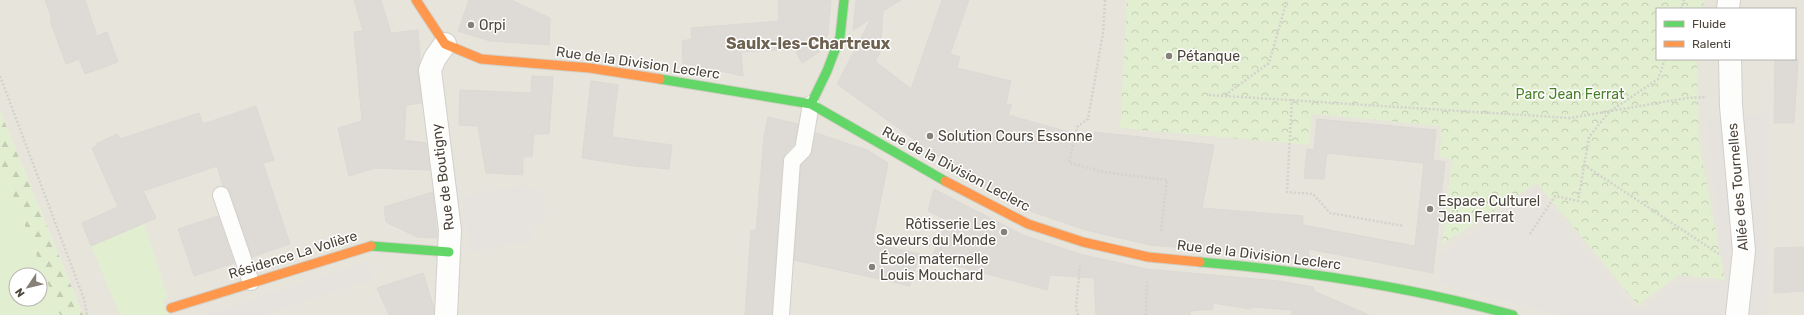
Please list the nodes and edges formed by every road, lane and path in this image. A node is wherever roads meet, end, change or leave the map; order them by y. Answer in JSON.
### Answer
{"nodes":[{"id":1,"x":416,"y":0,"type":"edge"},
{"id":2,"x":844,"y":0,"type":"edge"},
{"id":3,"x":1105,"y":0,"type":"edge"},
{"id":4,"x":1287,"y":0,"type":"edge"},
{"id":5,"x":445,"y":44,"type":"junction"},
{"id":6,"x":1665,"y":60,"type":"edge"},
{"id":7,"x":1730,"y":60,"type":"edge"},
{"id":8,"x":0,"y":76,"type":"edge"},
{"id":9,"x":1209,"y":95,"type":"dead end"},
{"id":10,"x":1225,"y":96,"type":"junction"},
{"id":11,"x":1292,"y":99,"type":"junction"},
{"id":12,"x":1731,"y":100,"type":"junction"},
{"id":13,"x":811,"y":104,"type":"junction"},
{"id":14,"x":1609,"y":112,"type":"junction"},
{"id":15,"x":1584,"y":165,"type":"junction"},
{"id":16,"x":221,"y":195,"type":"dead end"},
{"id":17,"x":1404,"y":226,"type":"dead end"},
{"id":18,"x":1530,"y":234,"type":"dead end"},
{"id":19,"x":1083,"y":242,"type":"junction"},
{"id":20,"x":449,"y":252,"type":"junction"},
{"id":21,"x":1148,"y":257,"type":"junction"},
{"id":22,"x":1158,"y":257,"type":"junction"},
{"id":23,"x":1743,"y":259,"type":"junction"},
{"id":24,"x":251,"y":282,"type":"junction"},
{"id":25,"x":171,"y":308,"type":"dead end"},
{"id":26,"x":87,"y":315,"type":"edge"},
{"id":27,"x":446,"y":315,"type":"edge"},
{"id":28,"x":782,"y":315,"type":"edge"},
{"id":29,"x":1078,"y":315,"type":"edge"},
{"id":30,"x":1146,"y":315,"type":"edge"},
{"id":31,"x":1513,"y":315,"type":"edge"},
{"id":32,"x":1738,"y":315,"type":"edge"}],
"edges":[{"from":1,"to":5,"type":"main road"},
{"from":2,"to":13,"type":"main road"},
{"from":3,"to":22,"type":"path"},
{"from":4,"to":10,"type":"path"},
{"from":5,"to":13,"type":"main road","name":"Rue de la Division Leclerc"},
{"from":5,"to":20,"type":"street","name":"Rue de Boutigny"},
{"from":6,"to":14,"type":"path"},
{"from":7,"to":12,"type":"street","name":"Allée des Tournelles"},
{"from":8,"to":26,"type":"path"},
{"from":9,"to":10,"type":"path"},
{"from":10,"to":11,"type":"path"},
{"from":11,"to":14,"type":"path"},
{"from":11,"to":17,"type":"path"},
{"from":12,"to":14,"type":"path"},
{"from":12,"to":23,"type":"street","name":"Allée des Tournelles"},
{"from":13,"to":19,"type":"main road","name":"Rue de la Division Leclerc"},
{"from":13,"to":28,"type":"lane"},
{"from":14,"to":15,"type":"path"},
{"from":15,"to":18,"type":"path"},
{"from":15,"to":23,"type":"path"},
{"from":16,"to":24,"type":"lane"},
{"from":19,"to":21,"type":"main road","name":"Rue de la Division Leclerc"},
{"from":19,"to":29,"type":"path"},
{"from":20,"to":24,"type":"main road","name":"Résidence La Volière"},
{"from":20,"to":27,"type":"street","name":"Rue de Boutigny"},
{"from":21,"to":22,"type":"main road","name":"Rue de la Division Leclerc"},
{"from":21,"to":30,"type":"path"},
{"from":22,"to":31,"type":"main road","name":"Rue de la Division Leclerc"},
{"from":23,"to":32,"type":"street","name":"Allée des Tournelles"},
{"from":24,"to":25,"type":"main road","name":"Résidence La Volière"}]}
